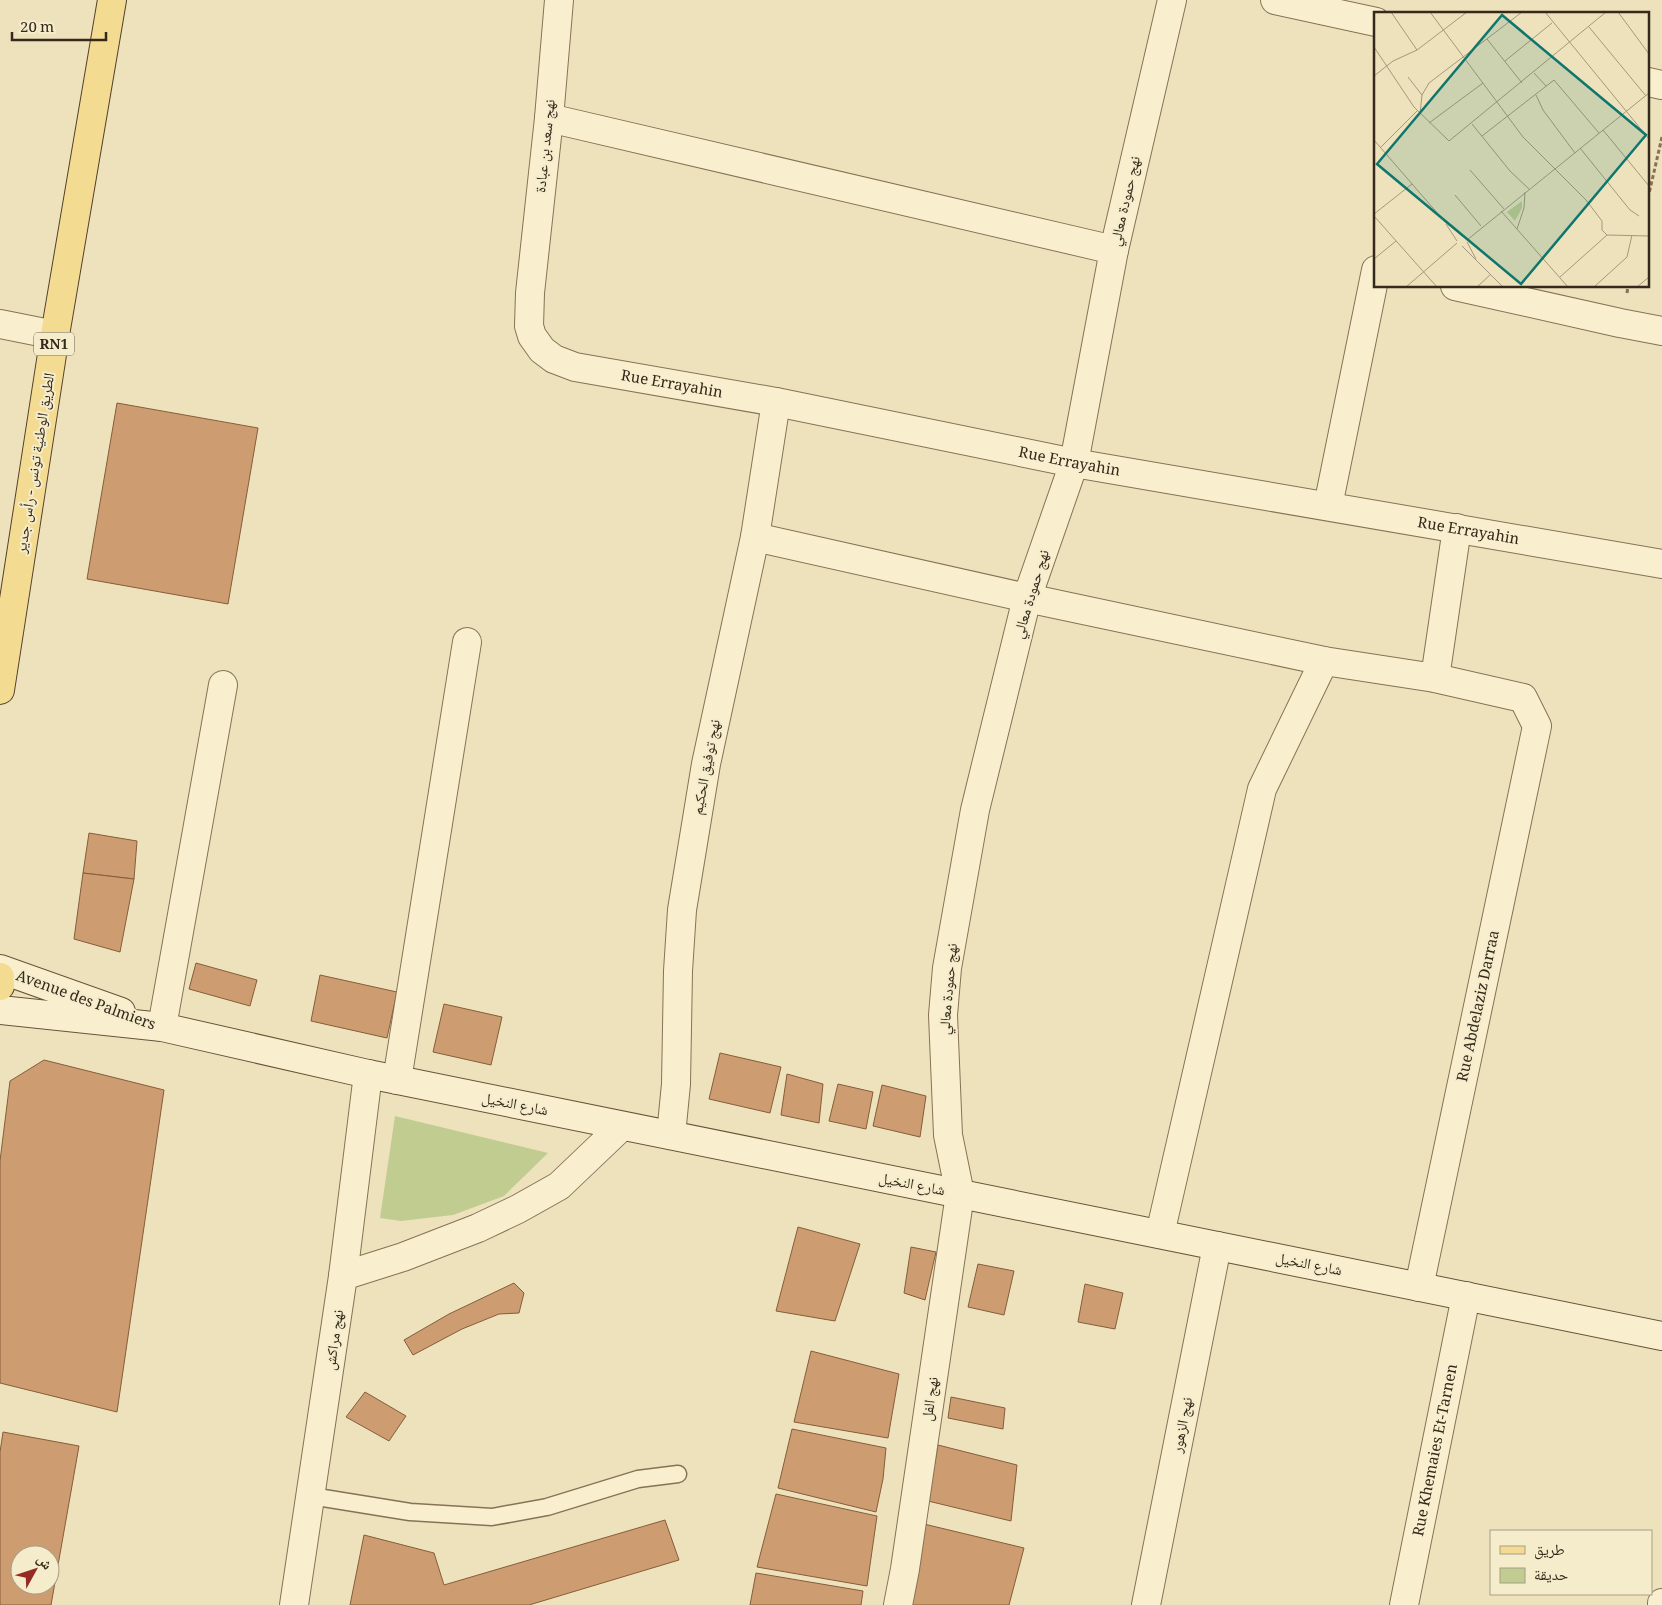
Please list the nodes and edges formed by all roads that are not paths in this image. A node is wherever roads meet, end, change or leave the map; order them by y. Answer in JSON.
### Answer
{"nodes":[{"id":1,"x":112,"y":0,"type":"edge"},
{"id":2,"x":1172,"y":0,"type":"edge"},
{"id":3,"x":1275,"y":0,"type":"edge"},
{"id":4,"x":562,"y":3,"type":"edge"},
{"id":5,"x":1374,"y":22,"type":"edge"},
{"id":6,"x":549,"y":118,"type":"junction"},
{"id":7,"x":1114,"y":250,"type":"junction"},
{"id":8,"x":1374,"y":280,"type":"edge"},
{"id":9,"x":1464,"y":288,"type":"edge"},
{"id":10,"x":530,"y":293,"type":"joint"},
{"id":11,"x":0,"y":324,"type":"edge"},
{"id":12,"x":1662,"y":330,"type":"edge"},
{"id":13,"x":55,"y":334,"type":"junction"},
{"id":14,"x":776,"y":402,"type":"junction"},
{"id":15,"x":1074,"y":462,"type":"junction"},
{"id":16,"x":1328,"y":506,"type":"junction"},
{"id":17,"x":1457,"y":528,"type":"junction"},
{"id":18,"x":755,"y":537,"type":"junction"},
{"id":19,"x":1662,"y":564,"type":"edge"},
{"id":20,"x":1027,"y":598,"type":"junction"},
{"id":21,"x":467,"y":642,"type":"dead end"},
{"id":22,"x":1324,"y":661,"type":"junction"},
{"id":23,"x":1435,"y":678,"type":"junction"},
{"id":24,"x":223,"y":685,"type":"dead end"},
{"id":25,"x":0,"y":690,"type":"edge"},
{"id":26,"x":0,"y":969,"type":"edge"},
{"id":27,"x":0,"y":977,"type":"edge"},
{"id":28,"x":0,"y":986,"type":"edge"},
{"id":29,"x":0,"y":1010,"type":"edge"},
{"id":30,"x":162,"y":1027,"type":"junction"},
{"id":31,"x":368,"y":1074,"type":"junction"},
{"id":32,"x":397,"y":1080,"type":"junction"},
{"id":33,"x":622,"y":1126,"type":"junction"},
{"id":34,"x":671,"y":1136,"type":"junction"},
{"id":35,"x":960,"y":1194,"type":"junction"},
{"id":36,"x":1160,"y":1234,"type":"junction"},
{"id":37,"x":1217,"y":1246,"type":"junction"},
{"id":38,"x":343,"y":1276,"type":"junction"},
{"id":39,"x":1419,"y":1287,"type":"junction"},
{"id":40,"x":1466,"y":1296,"type":"junction"},
{"id":41,"x":1662,"y":1336,"type":"edge"},
{"id":42,"x":678,"y":1474,"type":"dead end"},
{"id":43,"x":311,"y":1496,"type":"junction"},
{"id":44,"x":294,"y":1605,"type":"edge"},
{"id":45,"x":898,"y":1605,"type":"edge"},
{"id":46,"x":1146,"y":1605,"type":"edge"},
{"id":47,"x":1404,"y":1605,"type":"edge"}],
"edges":[{"from":1,"to":13,"type":"main road","name":"الطريق الوطنية تونس - رأس جدير","number":"RN1"},
{"from":2,"to":7,"type":"street","name":"نهج حمودة معالي"},
{"from":3,"to":5,"type":"street"},
{"from":4,"to":6,"type":"street","name":"نهج سعد بن عبادة"},
{"from":6,"to":7,"type":"street"},
{"from":6,"to":10,"type":"street","name":"نهج سعد بن عبادة"},
{"from":7,"to":15,"type":"street","name":"نهج حمودة معالي"},
{"from":8,"to":16,"type":"street"},
{"from":9,"to":12,"type":"street"},
{"from":10,"to":14,"type":"street","name":"Rue Errayahin"},
{"from":11,"to":13,"type":"street"},
{"from":13,"to":25,"type":"main road","name":"الطريق الوطنية تونس - رأس جدير","number":"RN1"},
{"from":14,"to":15,"type":"street","name":"Rue Errayahin"},
{"from":14,"to":18,"type":"street","name":"نهج توفيق الحكيم"},
{"from":15,"to":16,"type":"street","name":"Rue Errayahin"},
{"from":15,"to":20,"type":"street","name":"نهج حمودة معالي"},
{"from":16,"to":17,"type":"street","name":"Rue Errayahin"},
{"from":17,"to":19,"type":"street","name":"Rue Errayahin"},
{"from":17,"to":23,"type":"street"},
{"from":18,"to":20,"type":"street"},
{"from":18,"to":34,"type":"street","name":"نهج توفيق الحكيم"},
{"from":20,"to":22,"type":"street"},
{"from":20,"to":35,"type":"street","name":"نهج حمودة معالي"},
{"from":21,"to":32,"type":"street"},
{"from":22,"to":23,"type":"street"},
{"from":22,"to":36,"type":"street"},
{"from":23,"to":39,"type":"street","name":"Rue Abdelaziz Darraa"},
{"from":24,"to":30,"type":"street"},
{"from":26,"to":30,"type":"street","name":"Avenue des Palmiers"},
{"from":27,"to":28,"type":"main road"},
{"from":29,"to":30,"type":"street","name":"Avenue des Palmiers"},
{"from":30,"to":31,"type":"street","name":"شارع النخيل"},
{"from":31,"to":32,"type":"street","name":"شارع النخيل"},
{"from":31,"to":38,"type":"street","name":"نهج مراكش"},
{"from":32,"to":33,"type":"street","name":"شارع النخيل"},
{"from":33,"to":34,"type":"street","name":"شارع النخيل"},
{"from":33,"to":38,"type":"street"},
{"from":34,"to":35,"type":"street","name":"شارع النخيل"},
{"from":35,"to":36,"type":"street","name":"شارع النخيل"},
{"from":35,"to":45,"type":"street","name":"نهج الفل"},
{"from":36,"to":37,"type":"street","name":"شارع النخيل"},
{"from":37,"to":39,"type":"street","name":"شارع النخيل"},
{"from":37,"to":46,"type":"street","name":"نهج الزهور"},
{"from":38,"to":43,"type":"street","name":"نهج مراكش"},
{"from":39,"to":40,"type":"street","name":"شارع النخيل"},
{"from":40,"to":41,"type":"street","name":"شارع النخيل"},
{"from":40,"to":47,"type":"street","name":"Rue Khemaies Et-Tarnen"},
{"from":42,"to":43,"type":"lane"},
{"from":43,"to":44,"type":"street","name":"نهج مراكش"}]}
